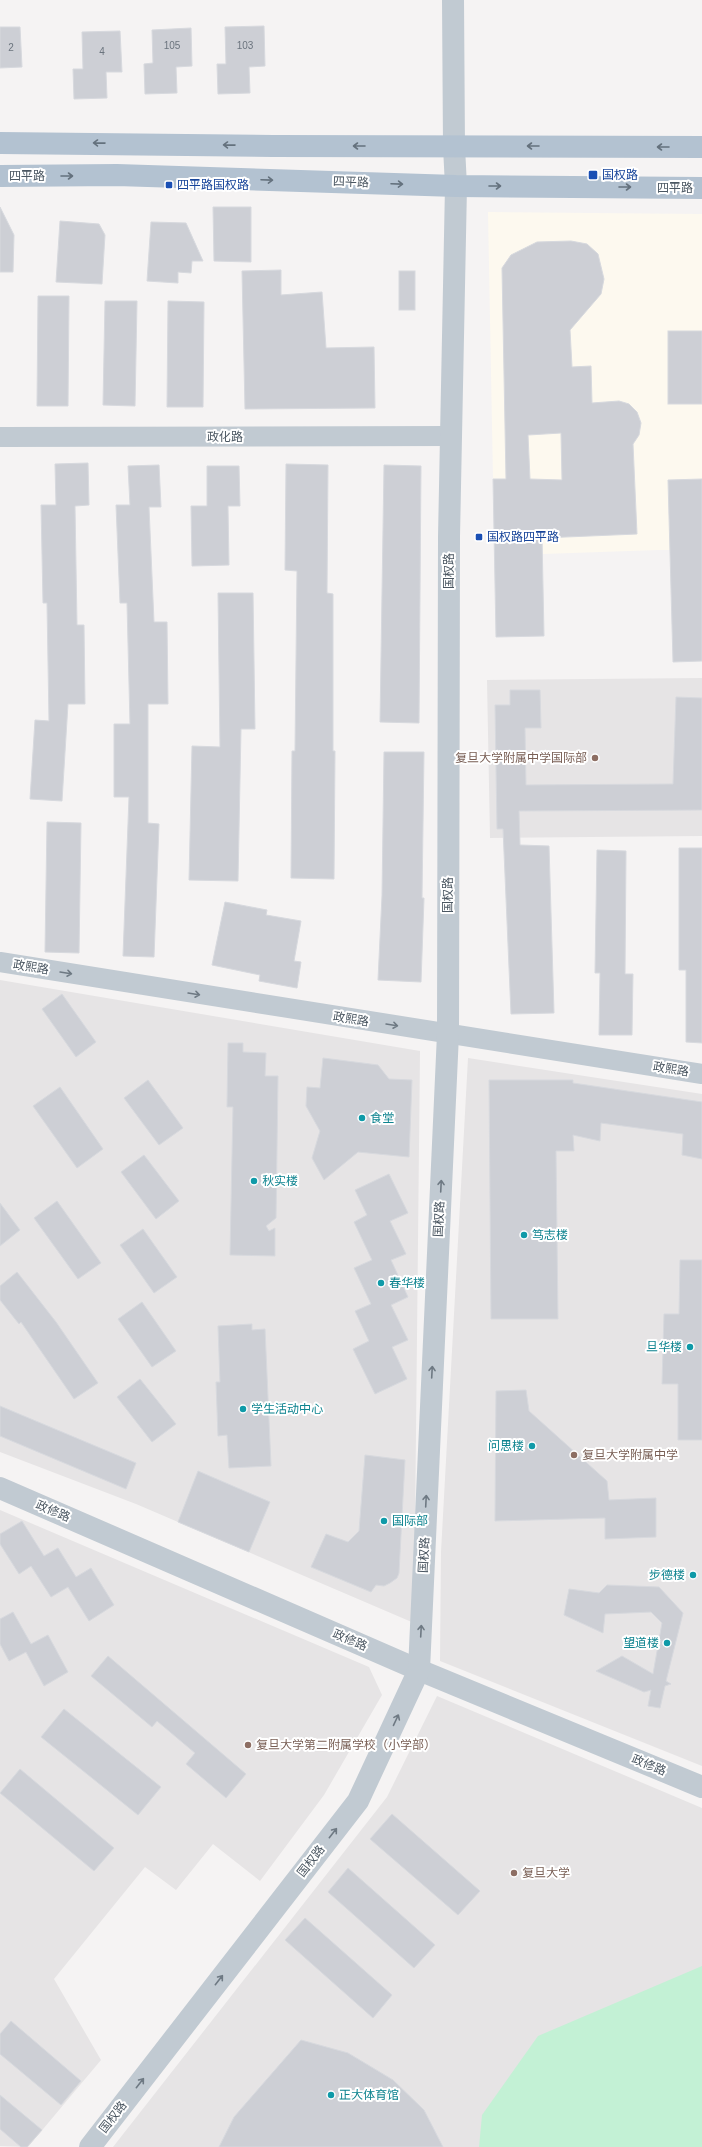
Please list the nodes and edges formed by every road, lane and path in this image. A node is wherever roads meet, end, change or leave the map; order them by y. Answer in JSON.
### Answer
{"nodes":[{"id":1,"x":453,"y":0,"type":"edge"},
{"id":2,"x":0,"y":143,"type":"edge"},
{"id":3,"x":454,"y":147,"type":"junction"},
{"id":4,"x":702,"y":147,"type":"edge"},
{"id":5,"x":0,"y":176,"type":"edge"},
{"id":6,"x":456,"y":186,"type":"junction"},
{"id":7,"x":702,"y":188,"type":"edge"},
{"id":8,"x":451,"y":436,"type":"junction"},
{"id":9,"x":0,"y":437,"type":"edge"},
{"id":10,"x":0,"y":962,"type":"edge"},
{"id":11,"x":448,"y":1034,"type":"junction"},
{"id":12,"x":702,"y":1074,"type":"edge"},
{"id":13,"x":0,"y":1488,"type":"edge"},
{"id":14,"x":419,"y":1670,"type":"junction"},
{"id":15,"x":702,"y":1787,"type":"edge"},
{"id":16,"x":90,"y":2147,"type":"edge"}],
"edges":[{"from":1,"to":3,"type":"street"},
{"from":3,"to":2,"type":"main road","one_way":true},
{"from":4,"to":3,"type":"main road","one_way":true},
{"from":3,"to":6,"type":"street","name":"国权路"},
{"from":5,"to":6,"type":"main road","name":"四平路","one_way":true},
{"from":6,"to":7,"type":"main road","name":"四平路","one_way":true},
{"from":6,"to":8,"type":"street","name":"国权路"},
{"from":8,"to":9,"type":"street","name":"政化路"},
{"from":8,"to":11,"type":"street","name":"国权路"},
{"from":10,"to":11,"type":"street","name":"政熙路","one_way":true},
{"from":11,"to":12,"type":"street","name":"政熙路"},
{"from":14,"to":11,"type":"street","name":"国权路","one_way":true},
{"from":13,"to":14,"type":"street","name":"政修路"},
{"from":14,"to":15,"type":"street","name":"政修路"},
{"from":16,"to":14,"type":"street","name":"国权路","one_way":true}]}
